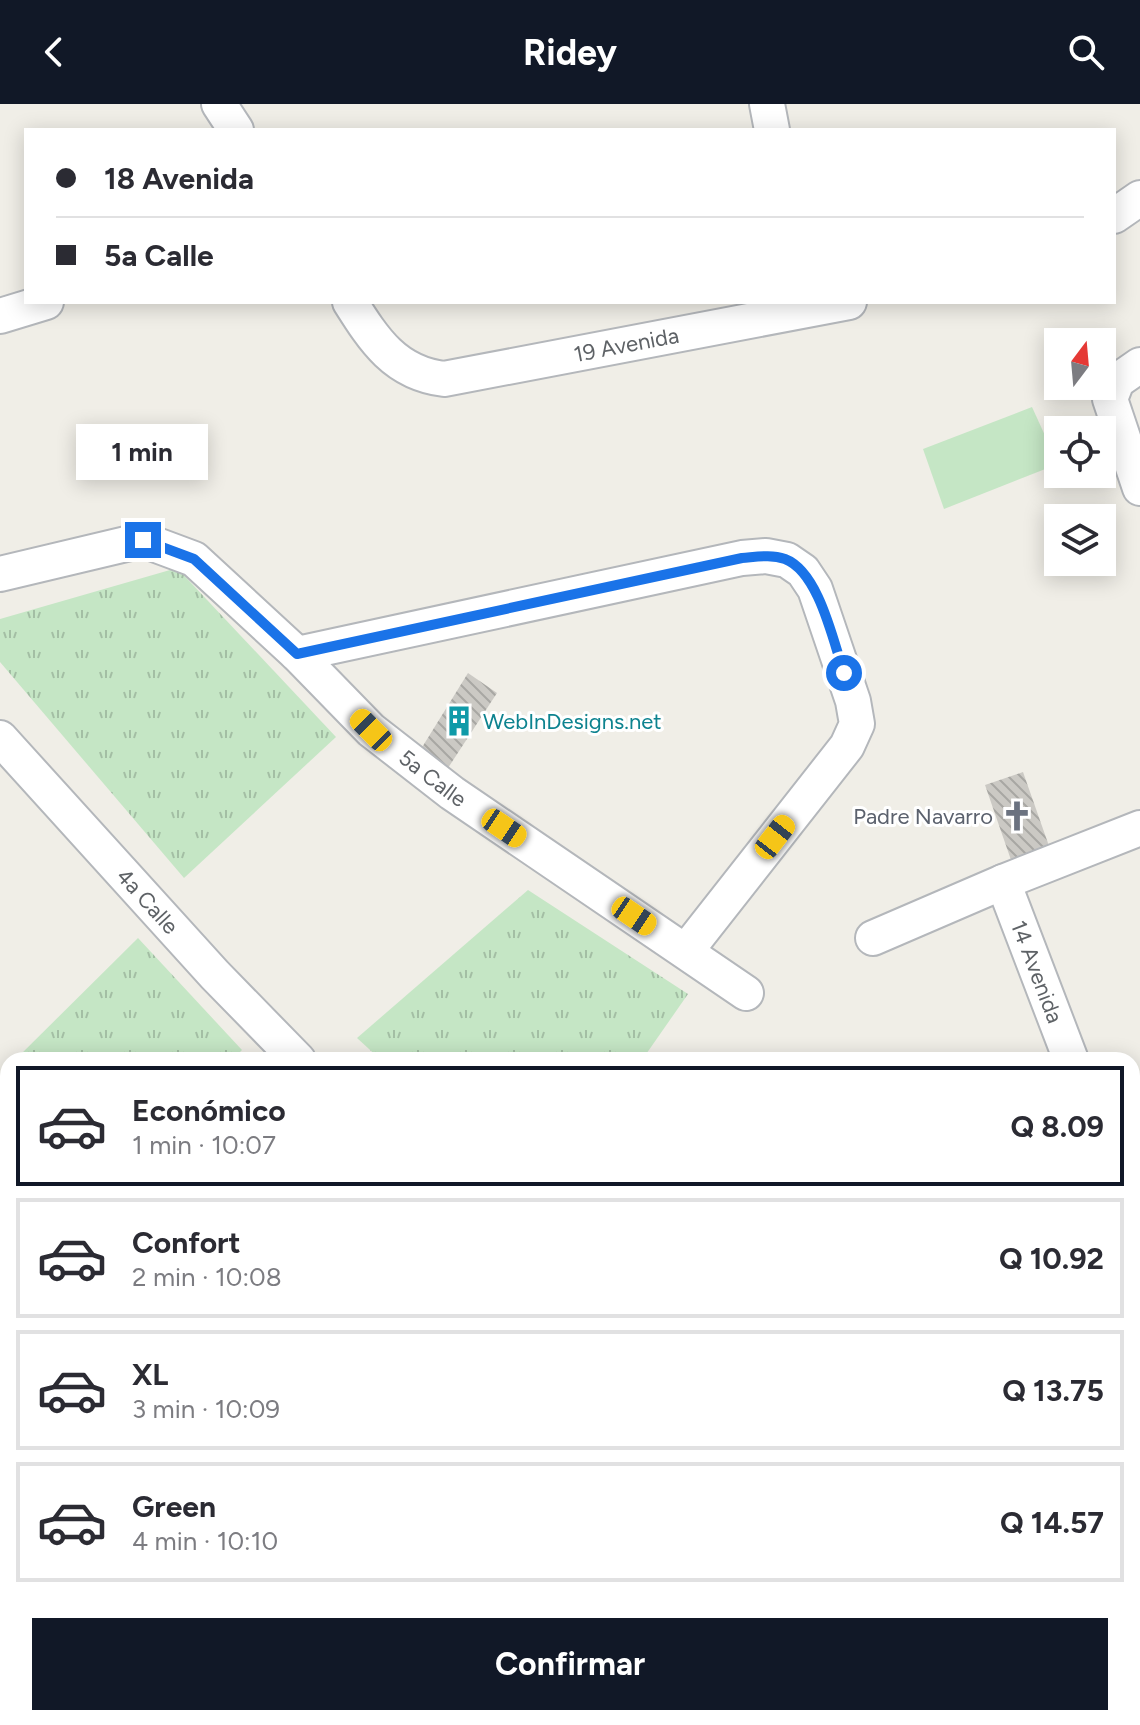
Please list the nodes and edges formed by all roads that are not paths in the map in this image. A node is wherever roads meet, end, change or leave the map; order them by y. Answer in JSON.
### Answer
{"nodes":[{"id":1,"x":219,"y":104,"type":"edge"},
{"id":2,"x":767,"y":104,"type":"edge"},
{"id":3,"x":235,"y":128,"type":"edge"},
{"id":4,"x":772,"y":128,"type":"edge"},
{"id":5,"x":1140,"y":198,"type":"edge"},
{"id":6,"x":1116,"y":215,"type":"edge"},
{"id":7,"x":39,"y":304,"type":"edge"},
{"id":8,"x":351,"y":304,"type":"edge"},
{"id":9,"x":828,"y":304,"type":"edge"},
{"id":10,"x":808,"y":306,"type":"edge"},
{"id":11,"x":0,"y":316,"type":"edge"},
{"id":12,"x":1140,"y":365,"type":"edge"},
{"id":13,"x":1140,"y":488,"type":"edge"},
{"id":14,"x":0,"y":574,"type":"edge"},
{"id":15,"x":297,"y":654,"type":"junction"},
{"id":16,"x":0,"y":738,"type":"edge"},
{"id":17,"x":1140,"y":828,"type":"edge"},
{"id":18,"x":1003,"y":882,"type":"junction"},
{"id":19,"x":873,"y":938,"type":"dead end"},
{"id":20,"x":686,"y":951,"type":"junction"},
{"id":21,"x":746,"y":993,"type":"dead end"},
{"id":22,"x":290,"y":1052,"type":"edge"},
{"id":23,"x":1068,"y":1052,"type":"edge"}],
"edges":[{"from":1,"to":3,"type":"street"},
{"from":2,"to":4,"type":"street"},
{"from":5,"to":6,"type":"street"},
{"from":7,"to":11,"type":"street"},
{"from":8,"to":10,"type":"street","name":"19 Avenida"},
{"from":9,"to":10,"type":"street","name":"19 Avenida"},
{"from":12,"to":13,"type":"street"},
{"from":14,"to":15,"type":"street","name":"5a Calle"},
{"from":15,"to":20,"type":"street","name":"5a Calle"},
{"from":15,"to":20,"type":"street"},
{"from":16,"to":22,"type":"street","name":"4a Calle"},
{"from":17,"to":18,"type":"street"},
{"from":18,"to":19,"type":"street"},
{"from":18,"to":23,"type":"street","name":"14 Avenida"},
{"from":20,"to":21,"type":"street","name":"5a Calle"}]}
